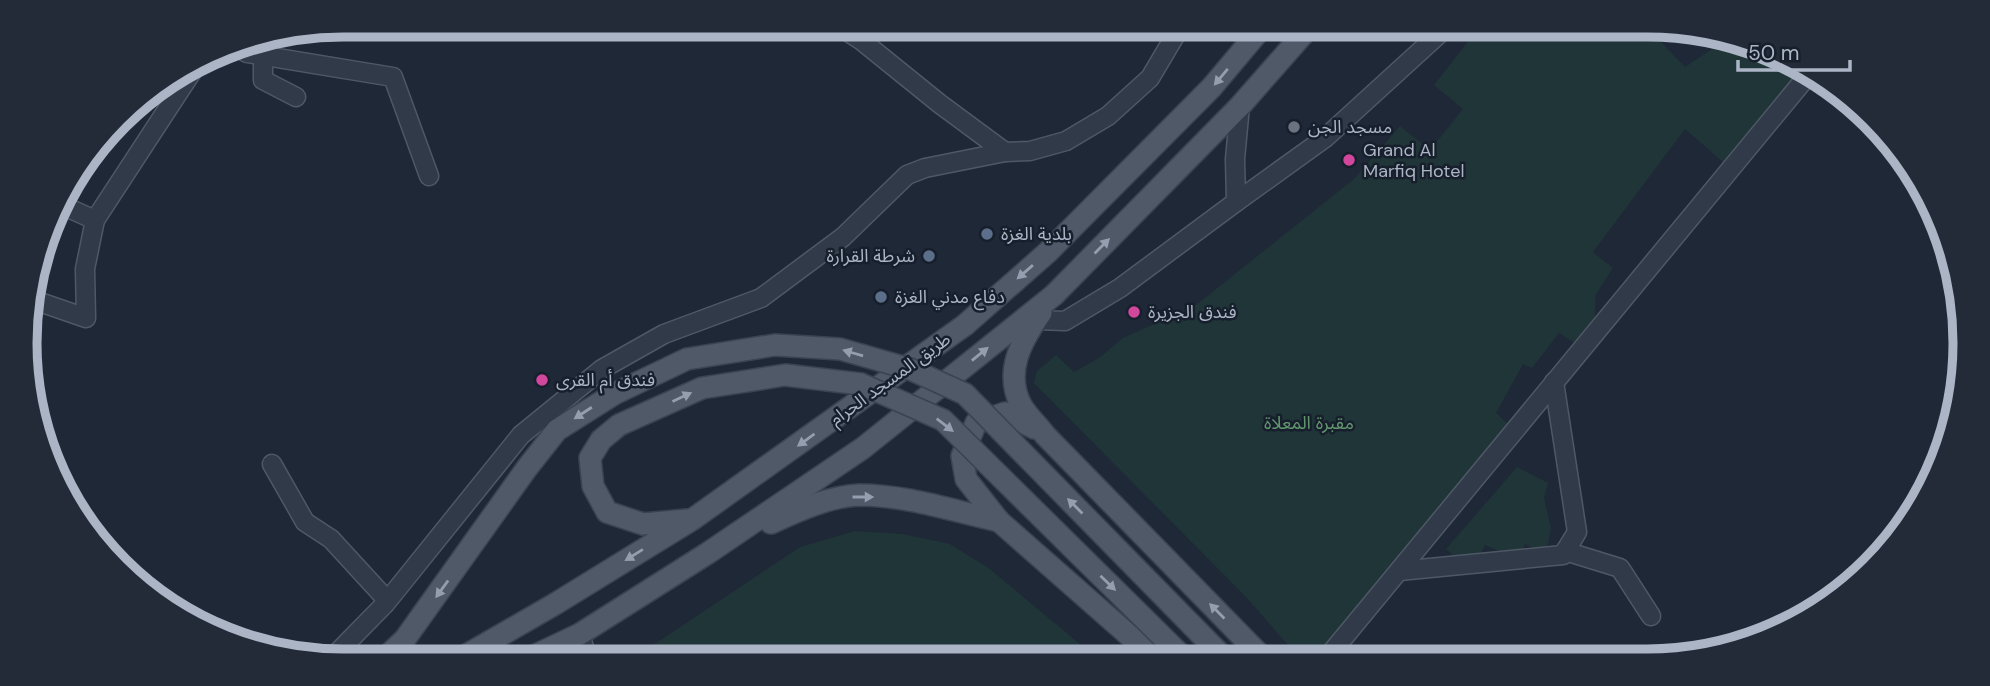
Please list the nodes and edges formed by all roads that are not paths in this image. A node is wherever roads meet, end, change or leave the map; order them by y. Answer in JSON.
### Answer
{"nodes":[{"id":1,"x":856,"y":37,"type":"edge"},
{"id":2,"x":1174,"y":37,"type":"edge"},
{"id":3,"x":1251,"y":37,"type":"edge"},
{"id":4,"x":1301,"y":37,"type":"edge"},
{"id":5,"x":1436,"y":37,"type":"edge"},
{"id":6,"x":246,"y":53,"type":"edge"},
{"id":7,"x":263,"y":56,"type":"junction"},
{"id":8,"x":186,"y":80,"type":"edge"},
{"id":9,"x":1804,"y":81,"type":"edge"},
{"id":10,"x":296,"y":97,"type":"dead end"},
{"id":11,"x":1240,"y":106,"type":"junction"},
{"id":12,"x":1005,"y":152,"type":"junction"},
{"id":13,"x":429,"y":176,"type":"dead end"},
{"id":14,"x":1236,"y":202,"type":"junction"},
{"id":15,"x":68,"y":208,"type":"edge"},
{"id":16,"x":95,"y":220,"type":"junction"},
{"id":17,"x":1054,"y":295,"type":"junction"},
{"id":18,"x":39,"y":302,"type":"edge"},
{"id":19,"x":1036,"y":320,"type":"junction"},
{"id":20,"x":1553,"y":382,"type":"junction"},
{"id":21,"x":1045,"y":435,"type":"junction"},
{"id":22,"x":272,"y":464,"type":"dead end"},
{"id":23,"x":693,"y":519,"type":"junction"},
{"id":24,"x":999,"y":521,"type":"junction"},
{"id":25,"x":1565,"y":551,"type":"junction"},
{"id":26,"x":708,"y":553,"type":"junction"},
{"id":27,"x":1399,"y":571,"type":"junction"},
{"id":28,"x":387,"y":600,"type":"junction"},
{"id":29,"x":1651,"y":616,"type":"dead end"},
{"id":30,"x":580,"y":634,"type":"junction"},
{"id":31,"x":340,"y":649,"type":"edge"},
{"id":32,"x":395,"y":649,"type":"edge"},
{"id":33,"x":477,"y":649,"type":"edge"},
{"id":34,"x":548,"y":649,"type":"edge"},
{"id":35,"x":585,"y":649,"type":"edge"},
{"id":36,"x":1144,"y":649,"type":"edge"},
{"id":37,"x":1175,"y":649,"type":"edge"},
{"id":38,"x":1215,"y":649,"type":"edge"},
{"id":39,"x":1254,"y":649,"type":"edge"},
{"id":40,"x":1334,"y":649,"type":"edge"}],
"edges":[{"from":1,"to":12,"type":"street"},
{"from":2,"to":12,"type":"street"},
{"from":3,"to":23,"type":"main road","name":"طريق المسجد الحرام","one_way":true},
{"from":4,"to":11,"type":"main road","name":"طريق المسجد الحرام"},
{"from":5,"to":14,"type":"street"},
{"from":6,"to":7,"type":"street"},
{"from":7,"to":10,"type":"street"},
{"from":7,"to":13,"type":"street"},
{"from":8,"to":16,"type":"street"},
{"from":9,"to":20,"type":"street"},
{"from":11,"to":14,"type":"street"},
{"from":17,"to":11,"type":"main road","name":"طريق المسجد الحرام","one_way":true},
{"from":12,"to":28,"type":"street"},
{"from":14,"to":19,"type":"street"},
{"from":15,"to":16,"type":"street"},
{"from":16,"to":18,"type":"street"},
{"from":17,"to":19,"type":"main road"},
{"from":26,"to":17,"type":"main road","name":"طريق المسجد الحرام","one_way":true},
{"from":19,"to":21,"type":"main road"},
{"from":20,"to":25,"type":"street"},
{"from":20,"to":27,"type":"street"},
{"from":21,"to":24,"type":"main road"},
{"from":39,"to":21,"type":"main road","one_way":true},
{"from":22,"to":28,"type":"street"},
{"from":23,"to":33,"type":"main road","name":"طريق المسجد الحرام","one_way":true},
{"from":23,"to":37,"type":"main road","one_way":true,"bridge":true},
{"from":26,"to":24,"type":"main road","one_way":true},
{"from":24,"to":36,"type":"main road"},
{"from":25,"to":27,"type":"street"},
{"from":25,"to":29,"type":"street"},
{"from":26,"to":30,"type":"main road","name":"طريق المسجد الحرام"},
{"from":27,"to":40,"type":"street"},
{"from":28,"to":31,"type":"street"},
{"from":30,"to":34,"type":"main road","name":"طريق المسجد الحرام"},
{"from":30,"to":35,"type":"street"},
{"from":38,"to":32,"type":"main road","one_way":true,"bridge":true}]}
